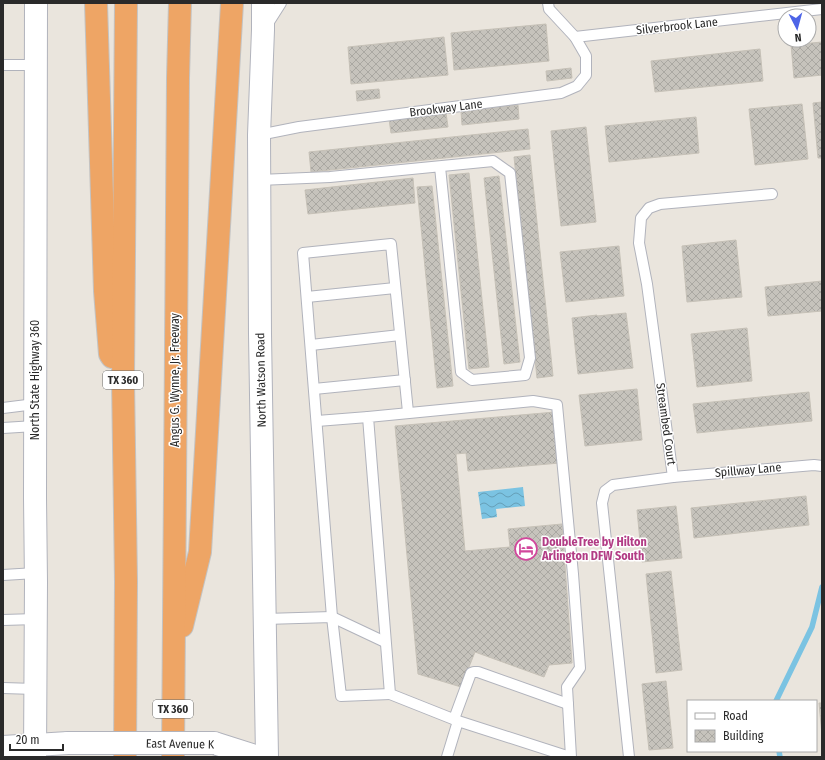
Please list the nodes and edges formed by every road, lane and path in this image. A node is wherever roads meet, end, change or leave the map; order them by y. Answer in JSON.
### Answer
{"nodes":[{"id":1,"x":36,"y":3,"type":"edge"},
{"id":2,"x":96,"y":3,"type":"edge"},
{"id":3,"x":126,"y":3,"type":"edge"},
{"id":4,"x":180,"y":3,"type":"edge"},
{"id":5,"x":232,"y":3,"type":"edge"},
{"id":6,"x":263,"y":3,"type":"edge"},
{"id":7,"x":281,"y":3,"type":"edge"},
{"id":8,"x":548,"y":3,"type":"edge"},
{"id":9,"x":822,"y":9,"type":"edge"},
{"id":10,"x":263,"y":30,"type":"junction"},
{"id":11,"x":575,"y":37,"type":"junction"},
{"id":12,"x":3,"y":64,"type":"edge"},
{"id":13,"x":36,"y":65,"type":"junction"},
{"id":14,"x":259,"y":135,"type":"junction"},
{"id":15,"x":440,"y":167,"type":"junction"},
{"id":16,"x":259,"y":180,"type":"junction"},
{"id":17,"x":772,"y":194,"type":"dead end"},
{"id":18,"x":396,"y":288,"type":"junction"},
{"id":19,"x":307,"y":297,"type":"junction"},
{"id":20,"x":400,"y":335,"type":"junction"},
{"id":21,"x":311,"y":344,"type":"junction"},
{"id":22,"x":123,"y":380,"type":"junction"},
{"id":23,"x":405,"y":380,"type":"junction"},
{"id":24,"x":314,"y":389,"type":"junction"},
{"id":25,"x":35,"y":404,"type":"junction"},
{"id":26,"x":3,"y":408,"type":"edge"},
{"id":27,"x":408,"y":412,"type":"junction"},
{"id":28,"x":368,"y":417,"type":"junction"},
{"id":29,"x":317,"y":421,"type":"junction"},
{"id":30,"x":35,"y":426,"type":"junction"},
{"id":31,"x":3,"y":428,"type":"edge"},
{"id":32,"x":818,"y":465,"type":"edge"},
{"id":33,"x":673,"y":477,"type":"junction"},
{"id":34,"x":36,"y":573,"type":"junction"},
{"id":35,"x":3,"y":575,"type":"edge"},
{"id":36,"x":332,"y":617,"type":"junction"},
{"id":37,"x":36,"y":619,"type":"junction"},
{"id":38,"x":265,"y":619,"type":"junction"},
{"id":39,"x":3,"y":620,"type":"edge"},
{"id":40,"x":385,"y":642,"type":"junction"},
{"id":41,"x":173,"y":660,"type":"junction"},
{"id":42,"x":3,"y":688,"type":"edge"},
{"id":43,"x":35,"y":689,"type":"junction"},
{"id":44,"x":390,"y":694,"type":"junction"},
{"id":45,"x":568,"y":704,"type":"junction"},
{"id":46,"x":456,"y":720,"type":"junction"},
{"id":47,"x":3,"y":748,"type":"edge"},
{"id":48,"x":35,"y":751,"type":"edge"},
{"id":49,"x":125,"y":757,"type":"edge"},
{"id":50,"x":173,"y":757,"type":"edge"},
{"id":51,"x":258,"y":757,"type":"edge"},
{"id":52,"x":267,"y":757,"type":"edge"},
{"id":53,"x":447,"y":757,"type":"edge"},
{"id":54,"x":571,"y":757,"type":"edge"},
{"id":55,"x":629,"y":757,"type":"edge"}],
"edges":[{"from":1,"to":13,"type":"main road","name":"North State Highway 360"},
{"from":2,"to":22,"type":"highway"},
{"from":3,"to":22,"type":"highway","number":"TX 360"},
{"from":4,"to":41,"type":"highway","name":"Angus G. Wynne, Jr. Freeway","number":"TX 360"},
{"from":5,"to":41,"type":"highway"},
{"from":6,"to":10,"type":"main road","name":"North Watson Road"},
{"from":7,"to":10,"type":"lane"},
{"from":8,"to":11,"type":"lane"},
{"from":9,"to":11,"type":"lane","name":"Silverbrook Lane"},
{"from":10,"to":14,"type":"main road","name":"North Watson Road"},
{"from":11,"to":14,"type":"lane","name":"Brookway Lane"},
{"from":12,"to":13,"type":"lane"},
{"from":13,"to":25,"type":"main road","name":"North State Highway 360"},
{"from":14,"to":16,"type":"main road","name":"North Watson Road"},
{"from":15,"to":15,"type":"lane"},
{"from":15,"to":16,"type":"lane"},
{"from":16,"to":38,"type":"main road","name":"North Watson Road"},
{"from":17,"to":33,"type":"lane","name":"Streambed Court"},
{"from":18,"to":19,"type":"lane"},
{"from":18,"to":19,"type":"lane"},
{"from":18,"to":20,"type":"lane"},
{"from":19,"to":21,"type":"lane"},
{"from":20,"to":21,"type":"lane"},
{"from":20,"to":23,"type":"lane"},
{"from":21,"to":24,"type":"lane"},
{"from":22,"to":49,"type":"highway","number":"TX 360"},
{"from":23,"to":24,"type":"lane"},
{"from":23,"to":27,"type":"lane"},
{"from":24,"to":29,"type":"lane"},
{"from":25,"to":26,"type":"lane"},
{"from":25,"to":30,"type":"main road","name":"North State Highway 360"},
{"from":27,"to":28,"type":"lane"},
{"from":27,"to":45,"type":"lane"},
{"from":28,"to":29,"type":"lane"},
{"from":28,"to":40,"type":"lane"},
{"from":29,"to":36,"type":"lane"},
{"from":30,"to":31,"type":"lane"},
{"from":30,"to":34,"type":"main road","name":"North State Highway 360"},
{"from":32,"to":33,"type":"lane","name":"Spillway Lane"},
{"from":33,"to":55,"type":"lane","name":"Streambed Court"},
{"from":34,"to":35,"type":"lane"},
{"from":34,"to":37,"type":"main road","name":"North State Highway 360"},
{"from":36,"to":38,"type":"lane"},
{"from":36,"to":40,"type":"lane"},
{"from":36,"to":44,"type":"lane"},
{"from":37,"to":39,"type":"lane"},
{"from":37,"to":43,"type":"main road","name":"North State Highway 360"},
{"from":38,"to":52,"type":"main road","name":"North Watson Road"},
{"from":40,"to":44,"type":"lane"},
{"from":41,"to":50,"type":"highway","name":"Angus G. Wynne, Jr. Freeway","number":"TX 360"},
{"from":42,"to":43,"type":"lane"},
{"from":43,"to":48,"type":"main road","name":"North State Highway 360"},
{"from":44,"to":46,"type":"lane"},
{"from":45,"to":46,"type":"lane"},
{"from":45,"to":54,"type":"lane"},
{"from":46,"to":53,"type":"lane"},
{"from":46,"to":54,"type":"lane"},
{"from":47,"to":48,"type":"main road","name":"East Avenue K"},
{"from":48,"to":51,"type":"main road","name":"East Avenue K","bridge":true}]}
